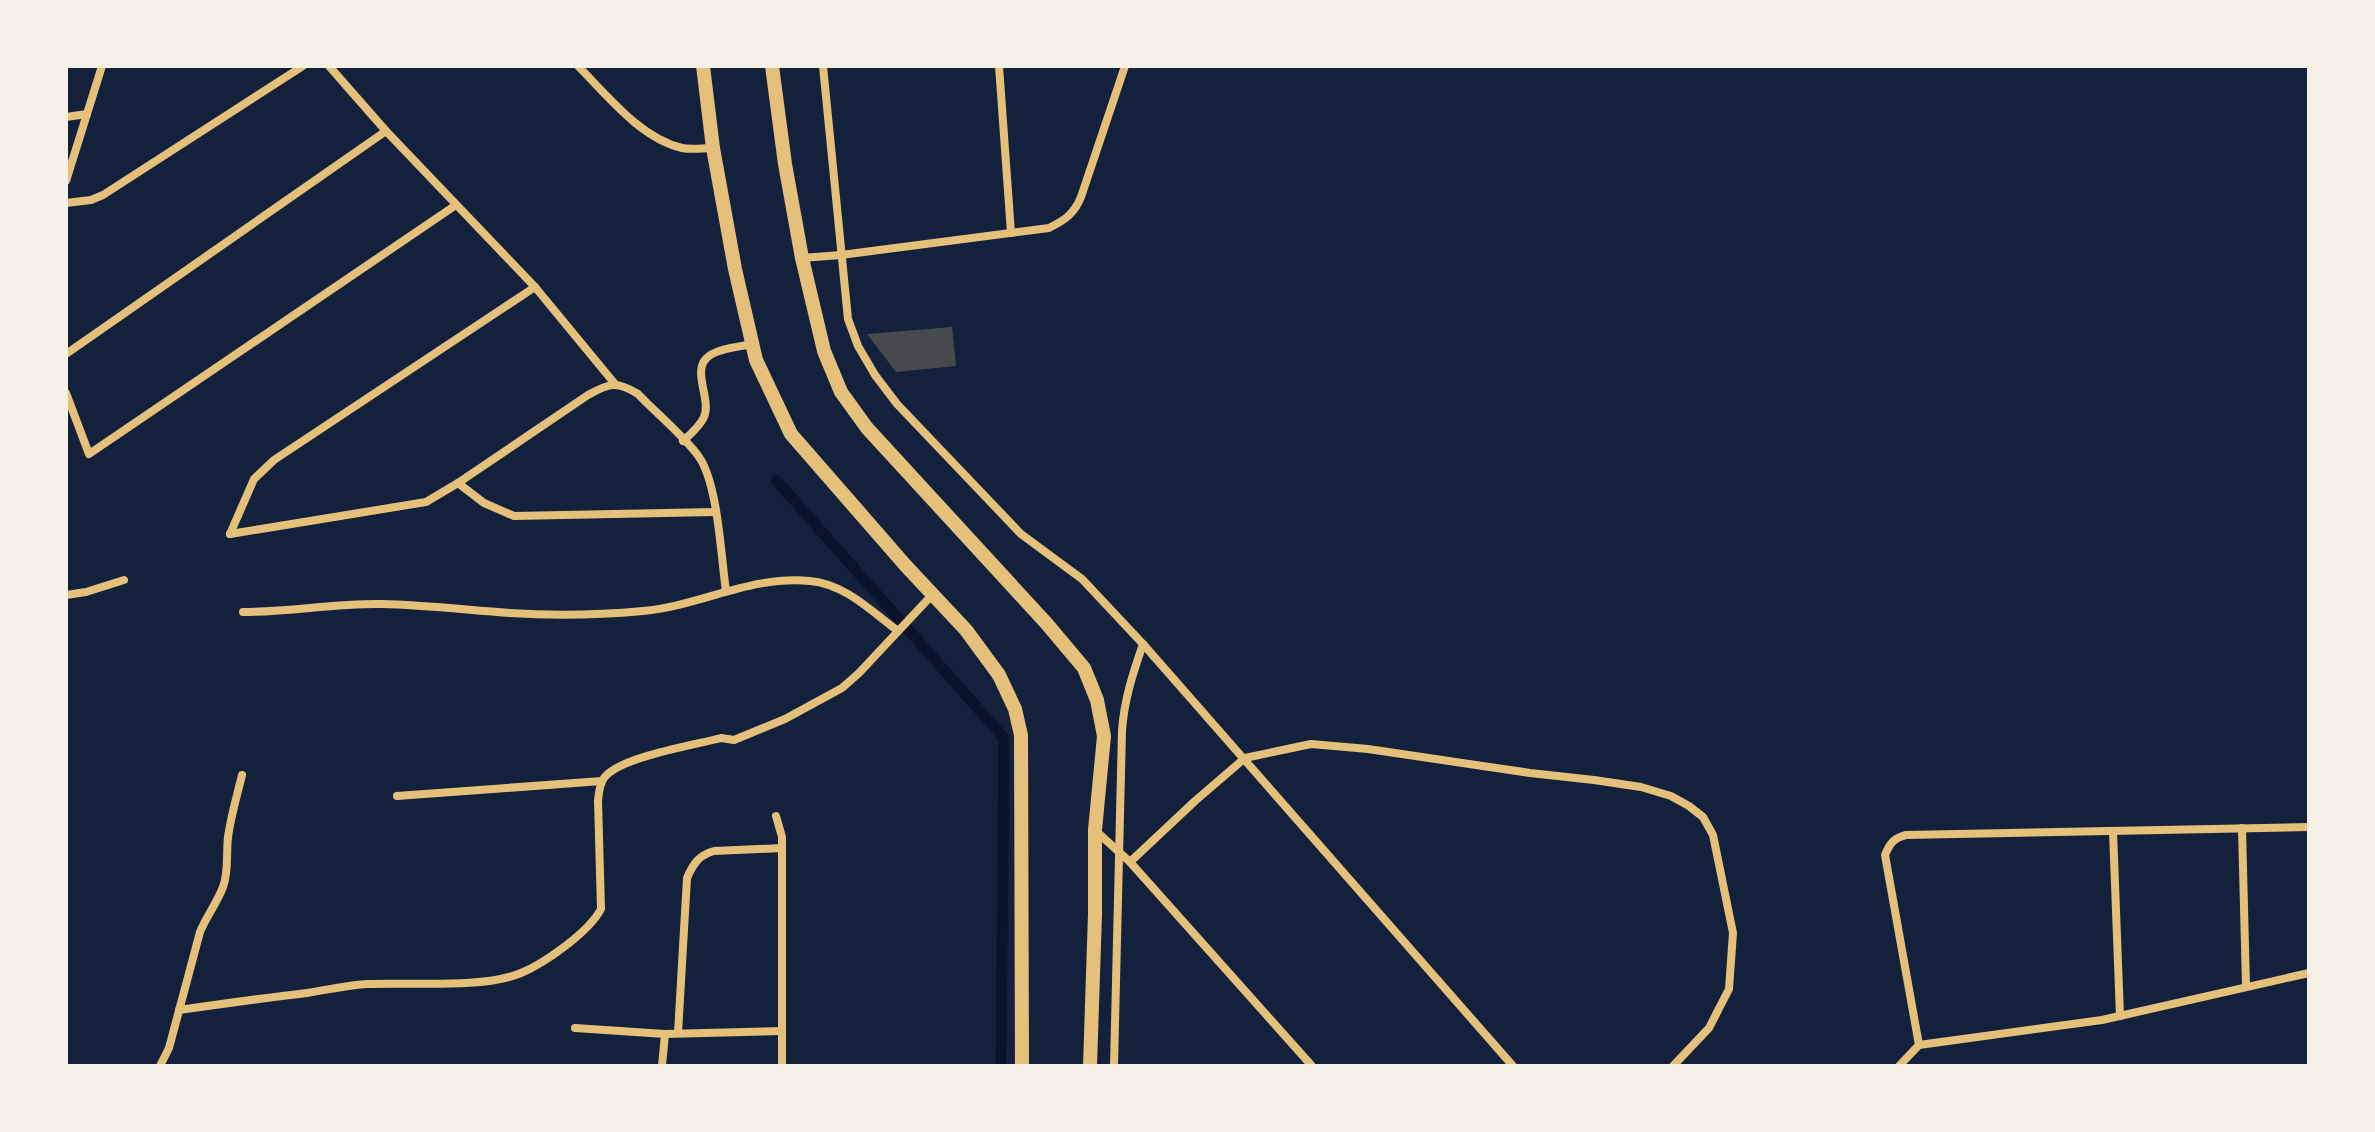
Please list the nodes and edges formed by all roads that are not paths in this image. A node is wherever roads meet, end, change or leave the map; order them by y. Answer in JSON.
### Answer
{"nodes":[{"id":1,"x":102,"y":66,"type":"edge"},
{"id":2,"x":303,"y":66,"type":"edge"},
{"id":3,"x":329,"y":66,"type":"edge"},
{"id":4,"x":578,"y":66,"type":"edge"},
{"id":5,"x":703,"y":66,"type":"edge"},
{"id":6,"x":772,"y":66,"type":"edge"},
{"id":7,"x":823,"y":66,"type":"edge"},
{"id":8,"x":999,"y":66,"type":"edge"},
{"id":9,"x":1125,"y":66,"type":"edge"},
{"id":10,"x":87,"y":114,"type":"junction"},
{"id":11,"x":66,"y":117,"type":"edge"},
{"id":12,"x":386,"y":131,"type":"junction"},
{"id":13,"x":713,"y":148,"type":"junction"},
{"id":14,"x":66,"y":181,"type":"edge"},
{"id":15,"x":66,"y":203,"type":"edge"},
{"id":16,"x":456,"y":205,"type":"junction"},
{"id":17,"x":1011,"y":233,"type":"junction"},
{"id":18,"x":841,"y":255,"type":"junction"},
{"id":19,"x":802,"y":258,"type":"junction"},
{"id":20,"x":535,"y":287,"type":"junction"},
{"id":21,"x":752,"y":344,"type":"junction"},
{"id":22,"x":66,"y":354,"type":"edge"},
{"id":23,"x":615,"y":384,"type":"junction"},
{"id":24,"x":66,"y":393,"type":"edge"},
{"id":25,"x":683,"y":441,"type":"junction"},
{"id":26,"x":458,"y":483,"type":"junction"},
{"id":27,"x":715,"y":512,"type":"junction"},
{"id":28,"x":124,"y":580,"type":"dead end"},
{"id":29,"x":726,"y":591,"type":"junction"},
{"id":30,"x":66,"y":595,"type":"edge"},
{"id":31,"x":932,"y":595,"type":"junction"},
{"id":32,"x":243,"y":612,"type":"dead end"},
{"id":33,"x":898,"y":631,"type":"junction"},
{"id":34,"x":1143,"y":644,"type":"junction"},
{"id":35,"x":1245,"y":758,"type":"junction"},
{"id":36,"x":242,"y":775,"type":"dead end"},
{"id":37,"x":602,"y":781,"type":"junction"},
{"id":38,"x":397,"y":796,"type":"dead end"},
{"id":39,"x":776,"y":816,"type":"dead end"},
{"id":40,"x":2309,"y":827,"type":"edge"},
{"id":41,"x":2242,"y":828,"type":"junction"},
{"id":42,"x":1095,"y":830,"type":"junction"},
{"id":43,"x":2113,"y":831,"type":"junction"},
{"id":44,"x":782,"y":848,"type":"junction"},
{"id":45,"x":1118,"y":852,"type":"junction"},
{"id":46,"x":1130,"y":862,"type":"junction"},
{"id":47,"x":2309,"y":973,"type":"edge"},
{"id":48,"x":2246,"y":986,"type":"junction"},
{"id":49,"x":179,"y":1010,"type":"junction"},
{"id":50,"x":2120,"y":1016,"type":"junction"},
{"id":51,"x":575,"y":1028,"type":"dead end"},
{"id":52,"x":782,"y":1031,"type":"junction"},
{"id":53,"x":678,"y":1033,"type":"junction"},
{"id":54,"x":665,"y":1034,"type":"junction"},
{"id":55,"x":1919,"y":1045,"type":"junction"},
{"id":56,"x":160,"y":1066,"type":"edge"},
{"id":57,"x":662,"y":1066,"type":"edge"},
{"id":58,"x":782,"y":1066,"type":"edge"},
{"id":59,"x":1022,"y":1066,"type":"edge"},
{"id":60,"x":1090,"y":1066,"type":"edge"},
{"id":61,"x":1114,"y":1066,"type":"edge"},
{"id":62,"x":1312,"y":1066,"type":"edge"},
{"id":63,"x":1513,"y":1066,"type":"edge"},
{"id":64,"x":1673,"y":1066,"type":"edge"},
{"id":65,"x":1899,"y":1066,"type":"edge"}],
"edges":[{"from":1,"to":10,"type":"street"},
{"from":2,"to":15,"type":"street"},
{"from":3,"to":12,"type":"street"},
{"from":4,"to":13,"type":"street"},
{"from":5,"to":13,"type":"street"},
{"from":6,"to":19,"type":"street"},
{"from":7,"to":18,"type":"street"},
{"from":8,"to":17,"type":"street"},
{"from":9,"to":17,"type":"street"},
{"from":10,"to":11,"type":"street"},
{"from":10,"to":14,"type":"street"},
{"from":12,"to":16,"type":"street"},
{"from":12,"to":22,"type":"street"},
{"from":13,"to":21,"type":"street"},
{"from":16,"to":20,"type":"street"},
{"from":16,"to":24,"type":"street"},
{"from":17,"to":18,"type":"street"},
{"from":18,"to":19,"type":"street"},
{"from":18,"to":34,"type":"street"},
{"from":19,"to":42,"type":"street"},
{"from":20,"to":23,"type":"street"},
{"from":20,"to":26,"type":"street"},
{"from":21,"to":25,"type":"street"},
{"from":21,"to":31,"type":"street"},
{"from":23,"to":25,"type":"street"},
{"from":23,"to":26,"type":"street"},
{"from":25,"to":27,"type":"street"},
{"from":26,"to":27,"type":"street"},
{"from":27,"to":29,"type":"street"},
{"from":28,"to":30,"type":"street"},
{"from":29,"to":32,"type":"street"},
{"from":29,"to":33,"type":"street"},
{"from":31,"to":33,"type":"street"},
{"from":31,"to":59,"type":"street"},
{"from":33,"to":37,"type":"street"},
{"from":34,"to":35,"type":"street"},
{"from":34,"to":45,"type":"street"},
{"from":35,"to":46,"type":"street"},
{"from":35,"to":63,"type":"street"},
{"from":35,"to":64,"type":"street"},
{"from":36,"to":49,"type":"street"},
{"from":37,"to":38,"type":"street"},
{"from":37,"to":49,"type":"street"},
{"from":39,"to":44,"type":"street"},
{"from":40,"to":41,"type":"street"},
{"from":41,"to":43,"type":"street"},
{"from":41,"to":48,"type":"street"},
{"from":42,"to":45,"type":"street"},
{"from":42,"to":60,"type":"street"},
{"from":43,"to":50,"type":"street"},
{"from":43,"to":55,"type":"street"},
{"from":44,"to":52,"type":"street"},
{"from":44,"to":53,"type":"street"},
{"from":45,"to":46,"type":"street"},
{"from":45,"to":61,"type":"street"},
{"from":46,"to":62,"type":"street"},
{"from":47,"to":48,"type":"street"},
{"from":48,"to":50,"type":"street"},
{"from":49,"to":56,"type":"street"},
{"from":50,"to":55,"type":"street"},
{"from":51,"to":54,"type":"street"},
{"from":52,"to":53,"type":"street"},
{"from":52,"to":58,"type":"street"},
{"from":53,"to":54,"type":"street"},
{"from":54,"to":57,"type":"street"},
{"from":55,"to":65,"type":"street"}]}
